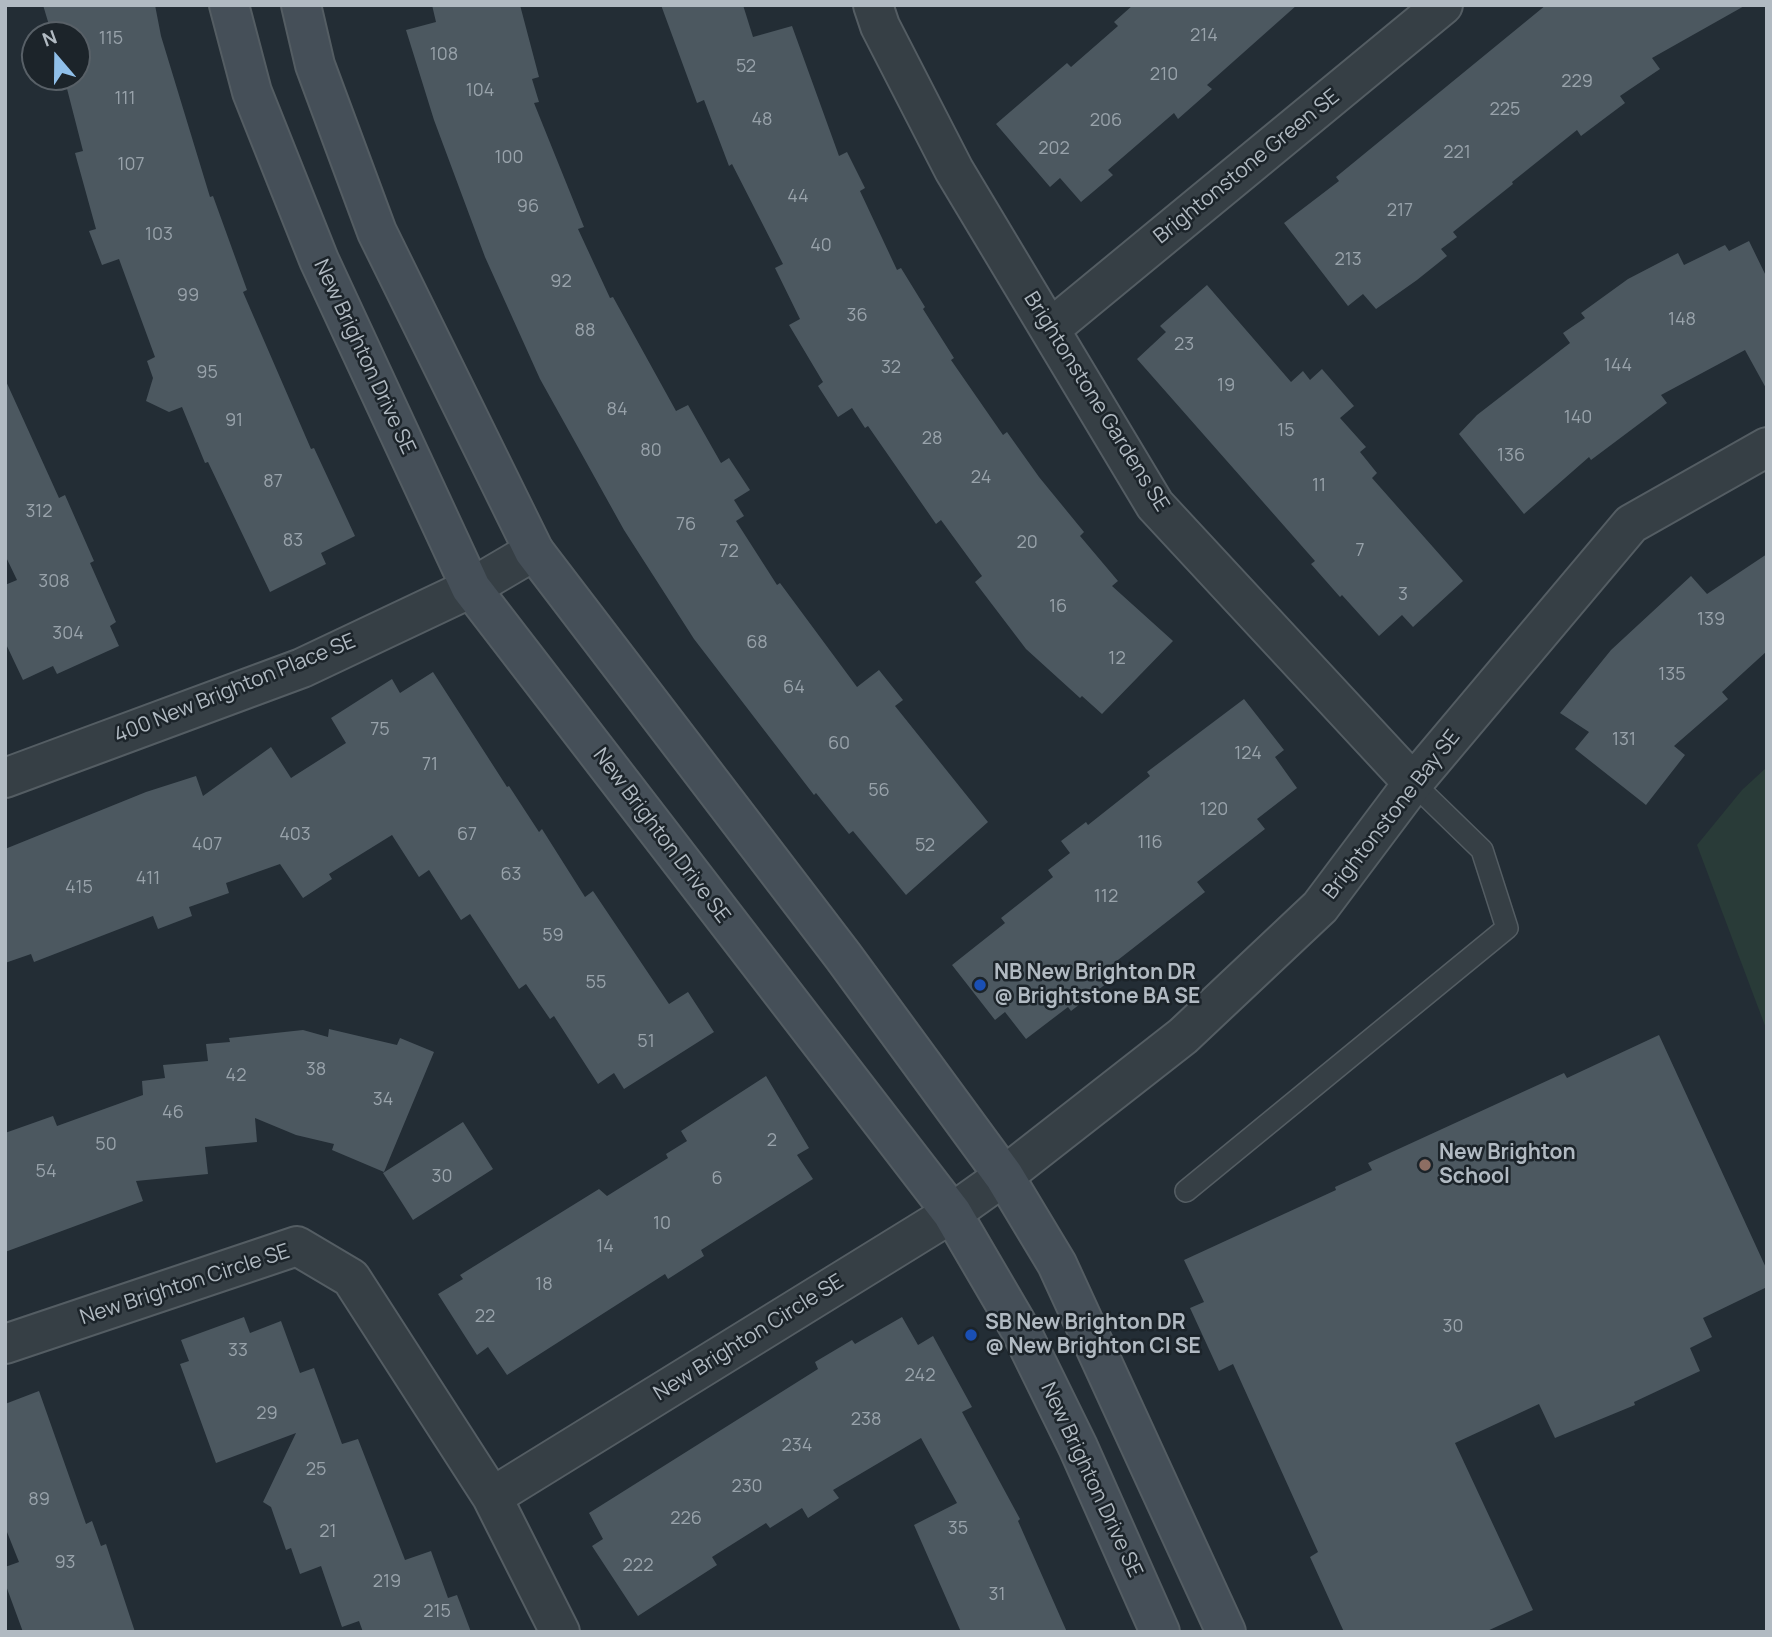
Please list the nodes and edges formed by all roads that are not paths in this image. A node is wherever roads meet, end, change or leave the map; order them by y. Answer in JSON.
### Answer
{"nodes":[{"id":1,"x":229,"y":5,"type":"edge"},
{"id":2,"x":301,"y":5,"type":"edge"},
{"id":3,"x":873,"y":5,"type":"edge"},
{"id":4,"x":1443,"y":5,"type":"edge"},
{"id":5,"x":1050,"y":329,"type":"junction"},
{"id":6,"x":1767,"y":447,"type":"edge"},
{"id":7,"x":534,"y":551,"type":"junction"},
{"id":8,"x":471,"y":588,"type":"junction"},
{"id":9,"x":5,"y":778,"type":"edge"},
{"id":10,"x":1413,"y":783,"type":"junction"},
{"id":11,"x":1004,"y":1176,"type":"junction"},
{"id":12,"x":1186,"y":1191,"type":"dead end"},
{"id":13,"x":951,"y":1213,"type":"junction"},
{"id":14,"x":5,"y":1344,"type":"edge"},
{"id":15,"x":492,"y":1497,"type":"junction"},
{"id":16,"x":560,"y":1632,"type":"edge"},
{"id":17,"x":1160,"y":1632,"type":"edge"},
{"id":18,"x":1226,"y":1632,"type":"edge"}],
"edges":[{"from":1,"to":8,"type":"street","name":"New Brighton Drive SE"},
{"from":2,"to":7,"type":"street"},
{"from":3,"to":5,"type":"street","name":"Brightonstone Gardens SE"},
{"from":4,"to":5,"type":"street","name":"Brightonstone Green SE"},
{"from":5,"to":10,"type":"street","name":"Brightonstone Gardens SE"},
{"from":6,"to":10,"type":"street","name":"Brightonstone Bay SE"},
{"from":7,"to":8,"type":"street","name":"400 New Brighton Place SE"},
{"from":7,"to":11,"type":"street"},
{"from":8,"to":9,"type":"street","name":"400 New Brighton Place SE"},
{"from":8,"to":13,"type":"street","name":"New Brighton Drive SE"},
{"from":10,"to":11,"type":"street","name":"Brightonstone Bay SE"},
{"from":10,"to":12,"type":"lane"},
{"from":11,"to":13,"type":"street","name":"New Brighton Circle SE"},
{"from":11,"to":18,"type":"street"},
{"from":13,"to":15,"type":"street","name":"New Brighton Circle SE"},
{"from":13,"to":17,"type":"street","name":"New Brighton Drive SE"},
{"from":14,"to":15,"type":"street","name":"New Brighton Circle SE"},
{"from":15,"to":16,"type":"street","name":"New Brighton Circle SE"}]}
